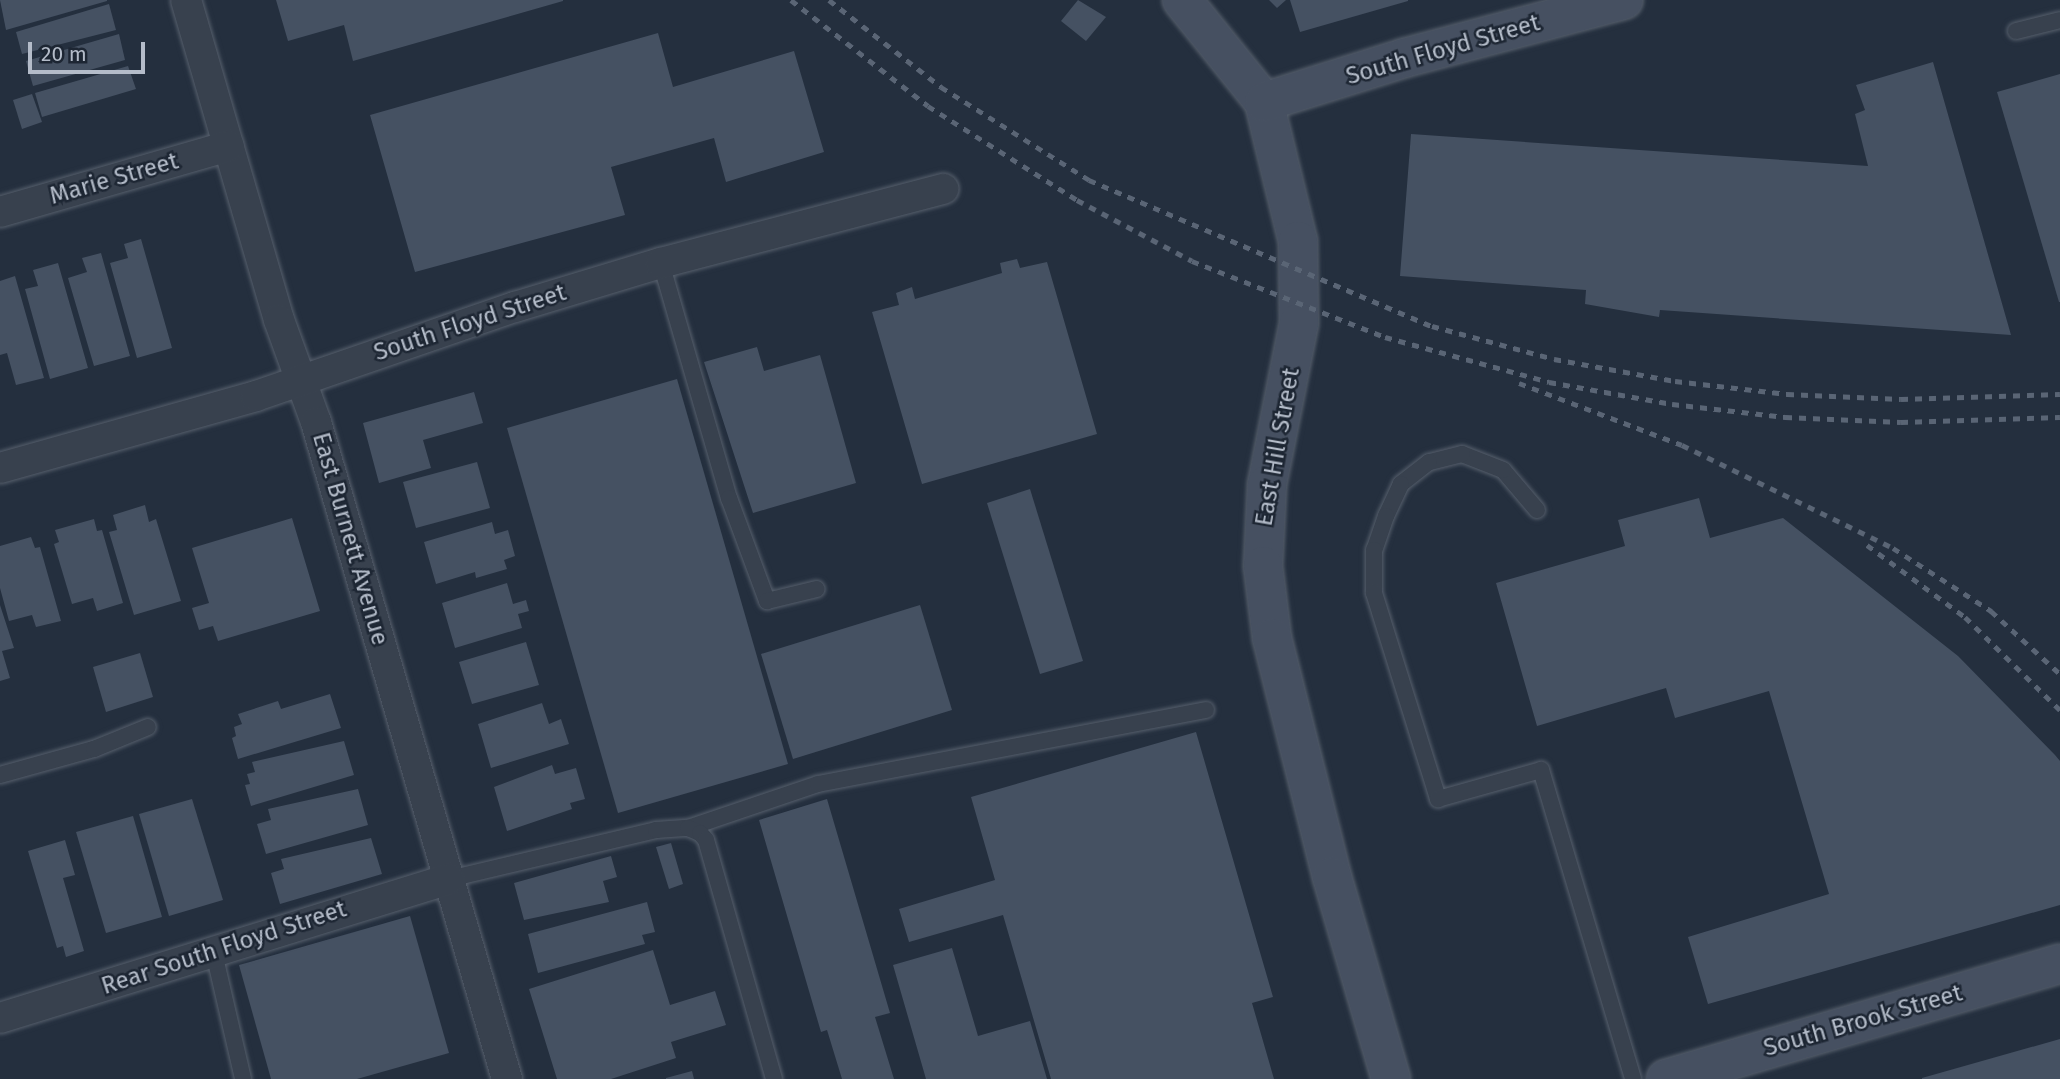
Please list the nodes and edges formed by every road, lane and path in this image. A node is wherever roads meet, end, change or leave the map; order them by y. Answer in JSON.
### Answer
{"nodes":[{"id":1,"x":186,"y":0,"type":"edge"},
{"id":2,"x":1182,"y":0,"type":"edge"},
{"id":3,"x":1623,"y":0,"type":"edge"},
{"id":4,"x":2060,"y":20,"type":"edge"},
{"id":5,"x":2016,"y":31,"type":"dead end"},
{"id":6,"x":1264,"y":102,"type":"junction"},
{"id":7,"x":229,"y":146,"type":"junction"},
{"id":8,"x":943,"y":189,"type":"dead end"},
{"id":9,"x":0,"y":212,"type":"edge"},
{"id":10,"x":661,"y":263,"type":"junction"},
{"id":11,"x":300,"y":380,"type":"junction"},
{"id":12,"x":0,"y":468,"type":"edge"},
{"id":13,"x":1536,"y":510,"type":"dead end"},
{"id":14,"x":817,"y":589,"type":"dead end"},
{"id":15,"x":1206,"y":710,"type":"dead end"},
{"id":16,"x":148,"y":727,"type":"dead end"},
{"id":17,"x":0,"y":775,"type":"edge"},
{"id":18,"x":688,"y":828,"type":"junction"},
{"id":19,"x":449,"y":879,"type":"junction"},
{"id":20,"x":214,"y":953,"type":"junction"},
{"id":21,"x":2060,"y":964,"type":"edge"},
{"id":22,"x":0,"y":1018,"type":"edge"},
{"id":23,"x":243,"y":1079,"type":"edge"},
{"id":24,"x":507,"y":1079,"type":"edge"},
{"id":25,"x":774,"y":1079,"type":"edge"},
{"id":26,"x":1391,"y":1079,"type":"edge"},
{"id":27,"x":1633,"y":1079,"type":"edge"},
{"id":28,"x":1666,"y":1079,"type":"edge"}],
"edges":[{"from":1,"to":7,"type":"street","name":"East Burnett Avenue"},
{"from":2,"to":6,"type":"street","name":"East Hill Street"},
{"from":3,"to":6,"type":"street","name":"South Floyd Street"},
{"from":4,"to":5,"type":"lane"},
{"from":6,"to":26,"type":"street","name":"East Hill Street"},
{"from":7,"to":9,"type":"street","name":"Marie Street"},
{"from":7,"to":11,"type":"street","name":"East Burnett Avenue"},
{"from":8,"to":10,"type":"street","name":"South Floyd Street"},
{"from":10,"to":11,"type":"street","name":"South Floyd Street"},
{"from":10,"to":14,"type":"lane"},
{"from":11,"to":12,"type":"street","name":"South Floyd Street"},
{"from":11,"to":19,"type":"street","name":"East Burnett Avenue"},
{"from":13,"to":27,"type":"lane"},
{"from":15,"to":18,"type":"lane"},
{"from":16,"to":17,"type":"lane"},
{"from":18,"to":19,"type":"lane"},
{"from":18,"to":25,"type":"lane"},
{"from":19,"to":20,"type":"street","name":"Rear South Floyd Street"},
{"from":19,"to":24,"type":"street","name":"East Burnett Avenue"},
{"from":20,"to":22,"type":"street","name":"Rear South Floyd Street"},
{"from":20,"to":23,"type":"lane"},
{"from":21,"to":28,"type":"street","name":"South Brook Street"}]}
